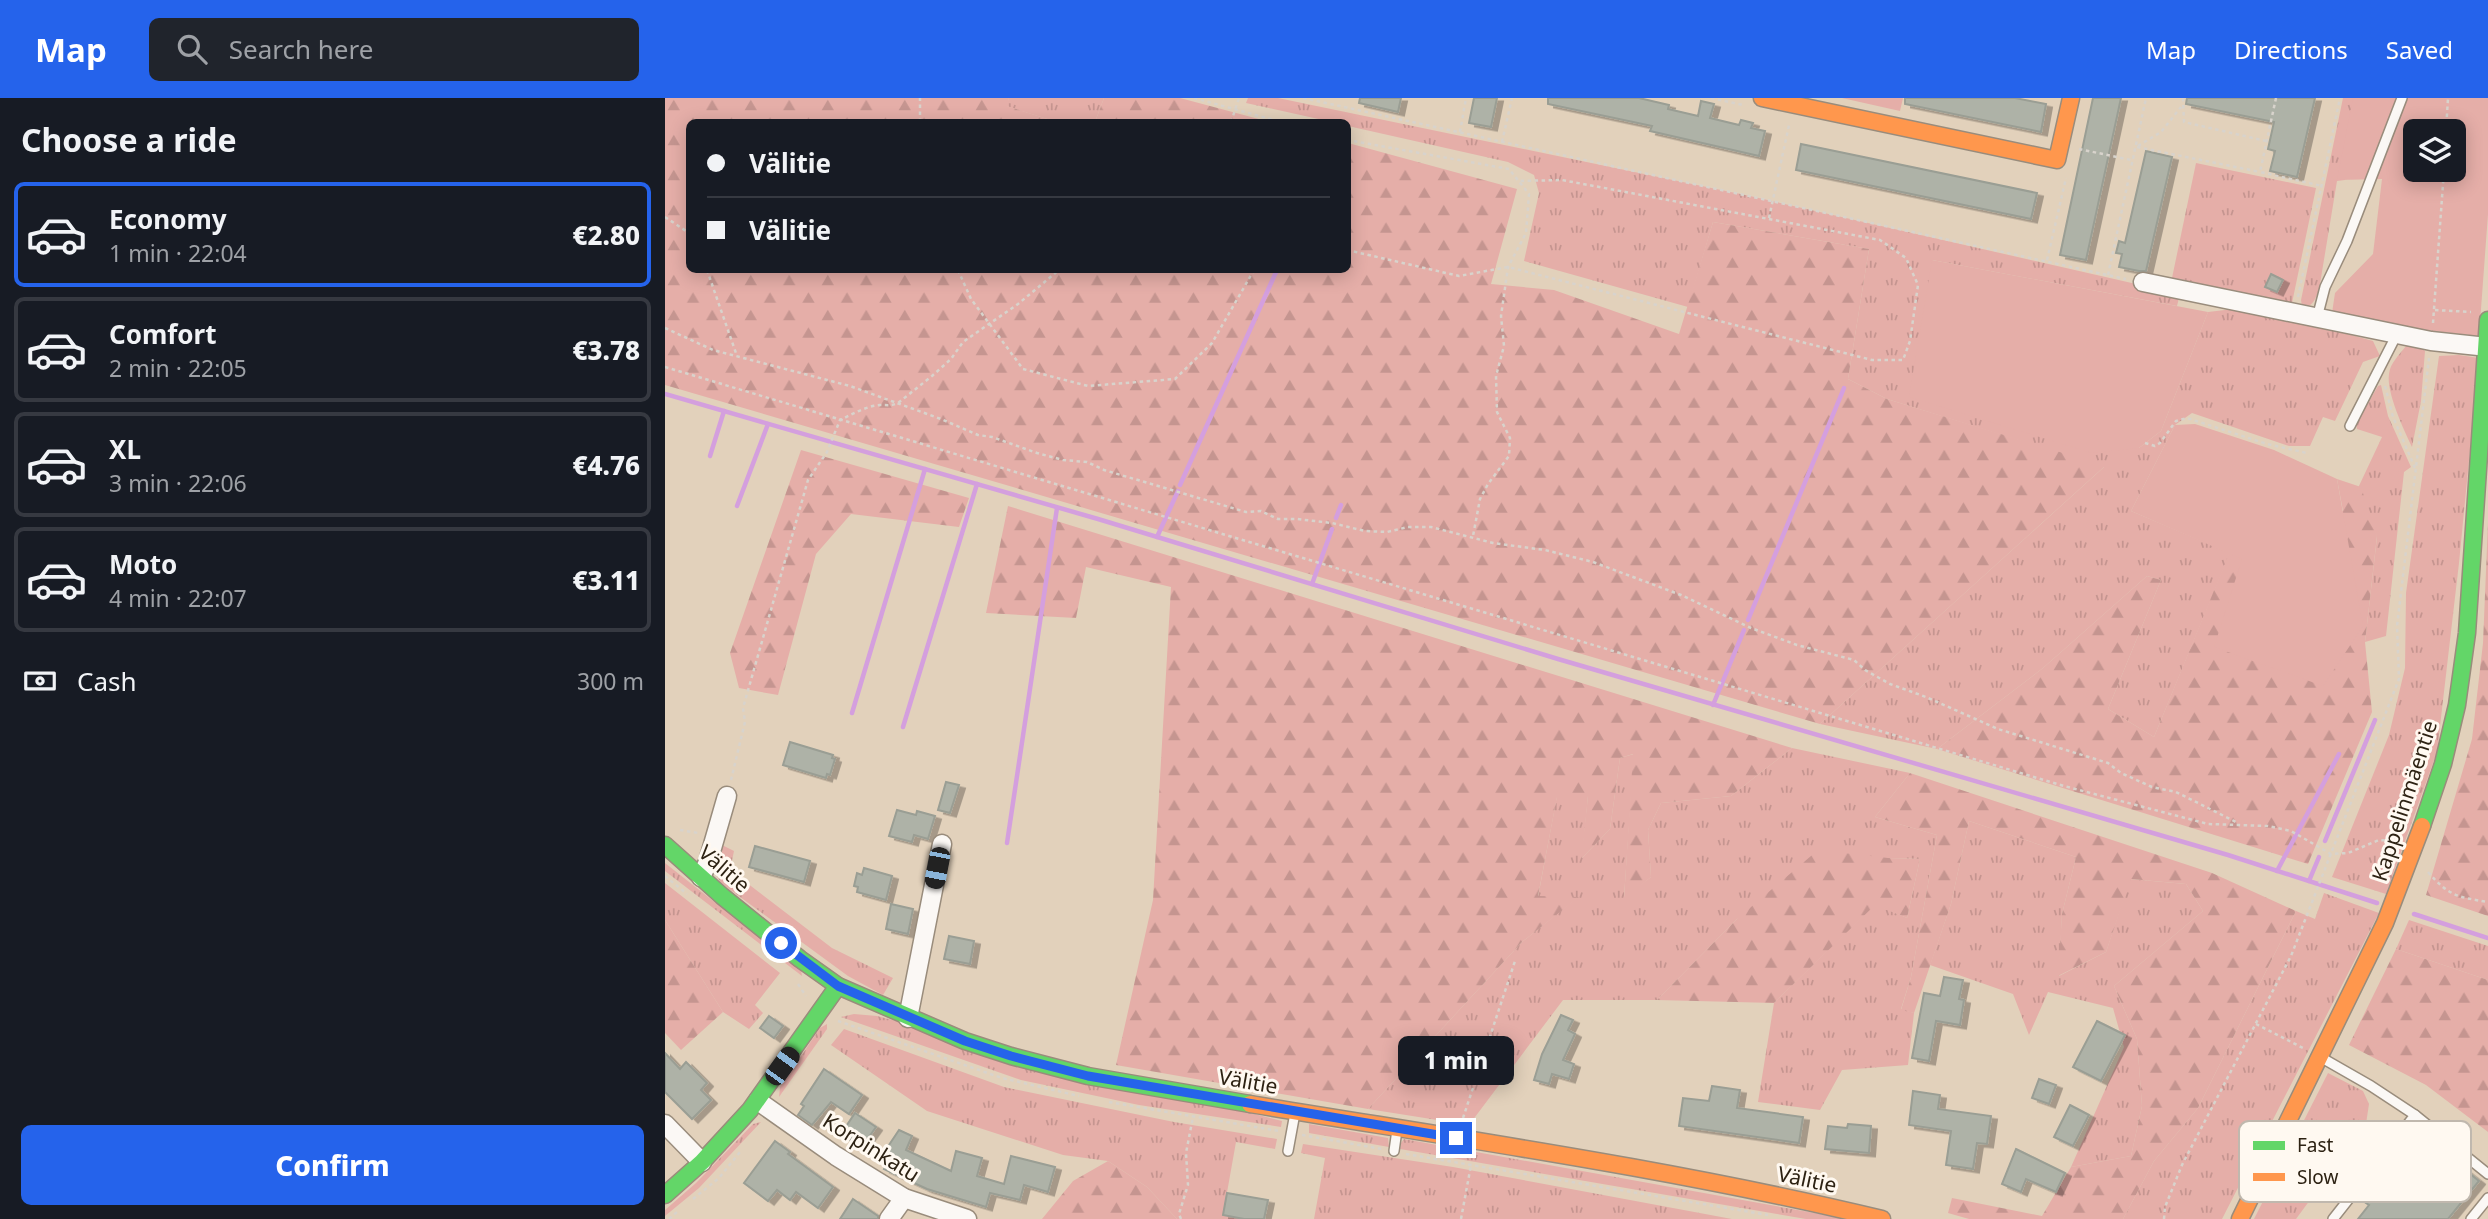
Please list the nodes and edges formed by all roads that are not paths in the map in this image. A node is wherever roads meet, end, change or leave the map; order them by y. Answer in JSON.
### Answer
{"nodes":[{"id":1,"x":1762,"y":98,"type":"edge"},
{"id":2,"x":2071,"y":98,"type":"edge"},
{"id":3,"x":2402,"y":98,"type":"edge"},
{"id":4,"x":2143,"y":282,"type":"road end"},
{"id":5,"x":2481,"y":316,"type":"edge"},
{"id":6,"x":2317,"y":318,"type":"junction"},
{"id":7,"x":2397,"y":334,"type":"junction"},
{"id":8,"x":2487,"y":347,"type":"edge"},
{"id":9,"x":2350,"y":426,"type":"dead end"},
{"id":10,"x":727,"y":796,"type":"road end"},
{"id":11,"x":942,"y":844,"type":"dead end"},
{"id":12,"x":665,"y":845,"type":"edge"},
{"id":13,"x":701,"y":877,"type":"junction"},
{"id":14,"x":838,"y":986,"type":"junction"},
{"id":15,"x":908,"y":1018,"type":"junction"},
{"id":16,"x":2321,"y":1057,"type":"junction"},
{"id":17,"x":758,"y":1101,"type":"junction"},
{"id":18,"x":1295,"y":1112,"type":"junction"},
{"id":19,"x":2415,"y":1115,"type":"junction"},
{"id":20,"x":2289,"y":1121,"type":"edge"},
{"id":21,"x":2410,"y":1121,"type":"edge"},
{"id":22,"x":2422,"y":1121,"type":"edge"},
{"id":23,"x":665,"y":1124,"type":"edge"},
{"id":24,"x":1397,"y":1128,"type":"junction"},
{"id":25,"x":1288,"y":1151,"type":"dead end"},
{"id":26,"x":1394,"y":1152,"type":"road end"},
{"id":27,"x":2471,"y":1160,"type":"edge"},
{"id":28,"x":702,"y":1162,"type":"junction"},
{"id":29,"x":2488,"y":1174,"type":"edge"},
{"id":30,"x":665,"y":1195,"type":"edge"},
{"id":31,"x":904,"y":1198,"type":"junction"},
{"id":32,"x":2488,"y":1198,"type":"edge"},
{"id":33,"x":2248,"y":1202,"type":"edge"},
{"id":34,"x":2346,"y":1202,"type":"edge"},
{"id":35,"x":890,"y":1219,"type":"edge"},
{"id":36,"x":967,"y":1219,"type":"edge"},
{"id":37,"x":1882,"y":1219,"type":"edge"},
{"id":38,"x":2240,"y":1219,"type":"edge"},
{"id":39,"x":2333,"y":1219,"type":"edge"},
{"id":40,"x":2471,"y":1219,"type":"edge"}],
"edges":[{"from":1,"to":2,"type":"main road"},
{"from":3,"to":6,"type":"lane"},
{"from":4,"to":6,"type":"street"},
{"from":5,"to":8,"type":"main road","name":"Kappelinmäentie"},
{"from":6,"to":7,"type":"street"},
{"from":7,"to":8,"type":"street"},
{"from":7,"to":9,"type":"lane"},
{"from":8,"to":16,"type":"main road","name":"Kappelinmäentie"},
{"from":10,"to":13,"type":"street"},
{"from":11,"to":15,"type":"street"},
{"from":12,"to":13,"type":"main road","name":"Välitie"},
{"from":13,"to":14,"type":"main road","name":"Välitie"},
{"from":14,"to":15,"type":"main road","name":"Välitie"},
{"from":14,"to":17,"type":"main road"},
{"from":15,"to":18,"type":"main road","name":"Välitie"},
{"from":16,"to":19,"type":"lane"},
{"from":16,"to":20,"type":"main road","name":"Kappelinmäentie"},
{"from":17,"to":28,"type":"main road"},
{"from":17,"to":31,"type":"street","name":"Korpinkatu"},
{"from":18,"to":24,"type":"main road","name":"Välitie"},
{"from":18,"to":25,"type":"lane"},
{"from":19,"to":21,"type":"lane"},
{"from":19,"to":22,"type":"lane"},
{"from":23,"to":28,"type":"street"},
{"from":24,"to":26,"type":"lane"},
{"from":24,"to":37,"type":"main road","name":"Välitie"},
{"from":27,"to":29,"type":"lane"},
{"from":28,"to":30,"type":"main road"},
{"from":31,"to":35,"type":"street"},
{"from":31,"to":36,"type":"street","name":"Korpinkatu"},
{"from":32,"to":40,"type":"lane"},
{"from":33,"to":38,"type":"main road","name":"Kappelinmäentie"},
{"from":34,"to":39,"type":"lane"}]}
